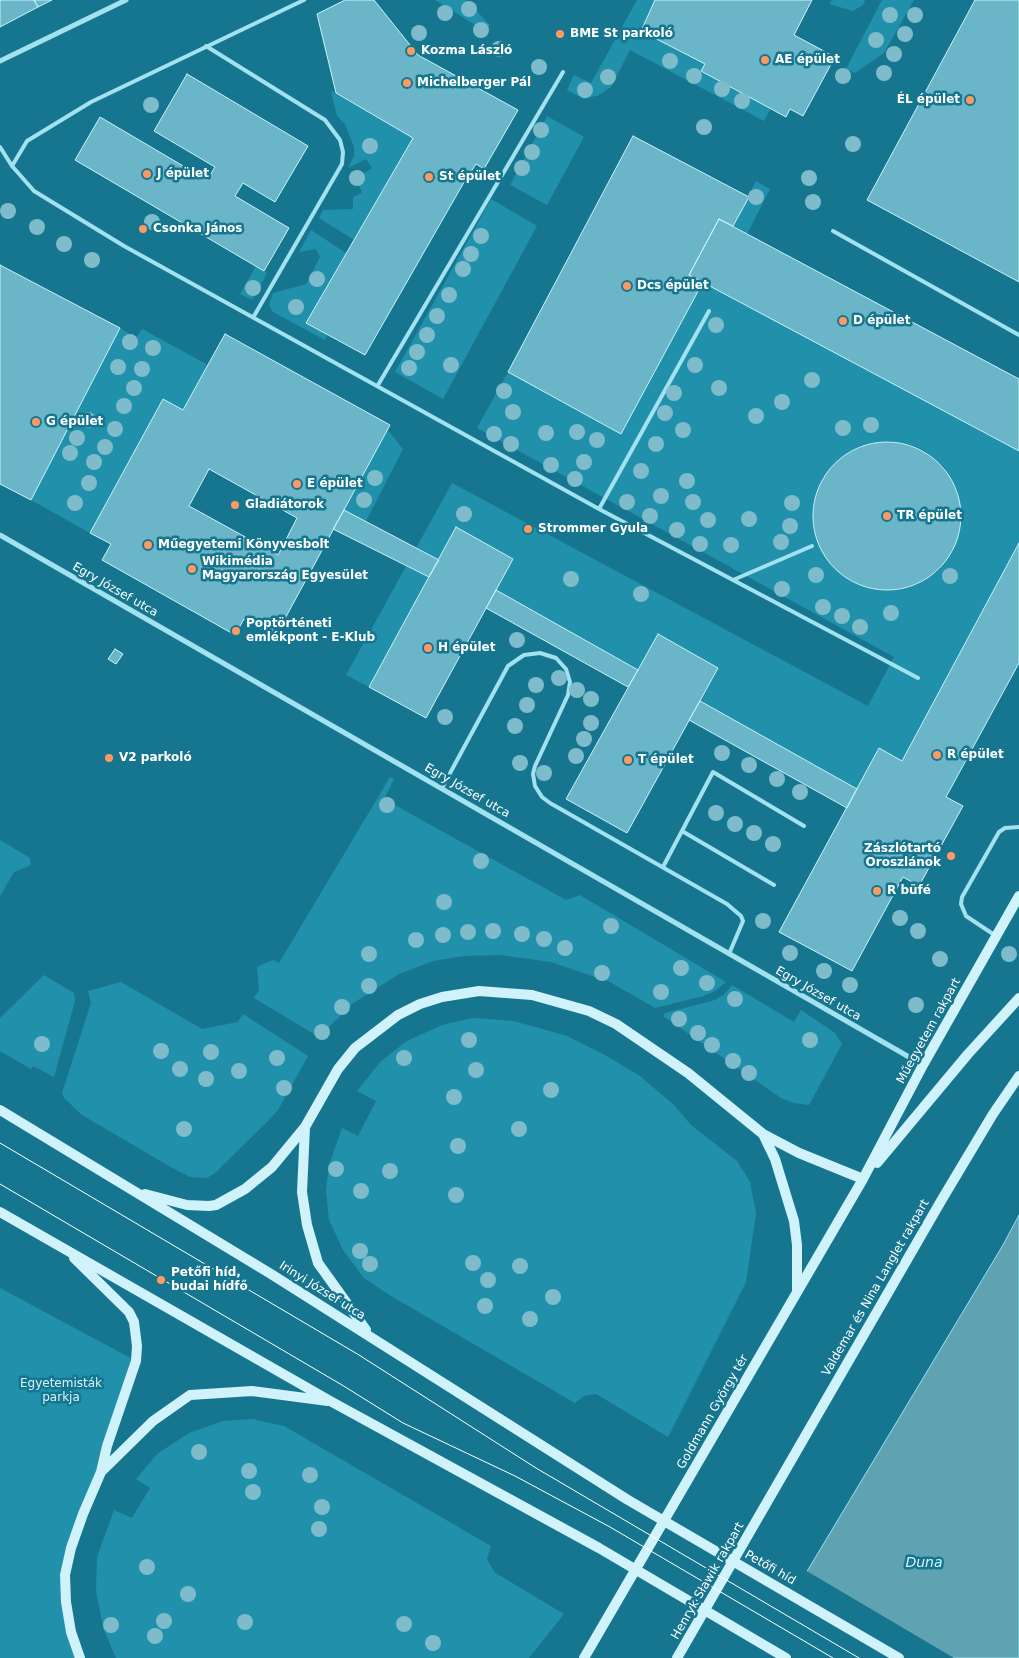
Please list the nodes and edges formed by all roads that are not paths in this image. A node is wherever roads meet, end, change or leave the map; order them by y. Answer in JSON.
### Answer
{"nodes":[{"id":1,"x":126,"y":0,"type":"edge"},
{"id":2,"x":304,"y":0,"type":"edge"},
{"id":3,"x":206,"y":46,"type":"junction"},
{"id":4,"x":0,"y":61,"type":"edge"},
{"id":5,"x":563,"y":72,"type":"dead end"},
{"id":6,"x":0,"y":147,"type":"edge"},
{"id":7,"x":12,"y":166,"type":"junction"},
{"id":8,"x":832,"y":230,"type":"dead end"},
{"id":9,"x":709,"y":312,"type":"dead end"},
{"id":10,"x":254,"y":316,"type":"junction"},
{"id":11,"x":1019,"y":334,"type":"edge"},
{"id":12,"x":378,"y":385,"type":"junction"},
{"id":13,"x":599,"y":509,"type":"junction"},
{"id":14,"x":0,"y":535,"type":"edge"},
{"id":15,"x":812,"y":546,"type":"dead end"},
{"id":16,"x":733,"y":580,"type":"junction"},
{"id":17,"x":918,"y":678,"type":"dead end"},
{"id":18,"x":442,"y":788,"type":"junction"},
{"id":19,"x":804,"y":826,"type":"dead end"},
{"id":20,"x":1019,"y":827,"type":"edge"},
{"id":21,"x":682,"y":832,"type":"junction"},
{"id":22,"x":662,"y":867,"type":"junction"},
{"id":23,"x":774,"y":885,"type":"dead end"},
{"id":24,"x":1019,"y":896,"type":"edge"},
{"id":25,"x":997,"y":936,"type":"junction"},
{"id":26,"x":729,"y":954,"type":"junction"},
{"id":27,"x":1019,"y":998,"type":"edge"},
{"id":28,"x":923,"y":1065,"type":"junction"},
{"id":29,"x":1019,"y":1076,"type":"edge"},
{"id":30,"x":0,"y":1110,"type":"edge"},
{"id":31,"x":304,"y":1127,"type":"junction"},
{"id":32,"x":763,"y":1134,"type":"junction"},
{"id":33,"x":863,"y":1179,"type":"junction"},
{"id":34,"x":132,"y":1190,"type":"junction"},
{"id":35,"x":0,"y":1212,"type":"edge"},
{"id":36,"x":65,"y":1248,"type":"junction"},
{"id":37,"x":797,"y":1293,"type":"junction"},
{"id":38,"x":369,"y":1335,"type":"junction"},
{"id":39,"x":332,"y":1402,"type":"junction"},
{"id":40,"x":101,"y":1472,"type":"junction"},
{"id":41,"x":628,"y":1500,"type":"joint"},
{"id":42,"x":760,"y":1516,"type":"joint"},
{"id":43,"x":80,"y":1658,"type":"edge"},
{"id":44,"x":584,"y":1658,"type":"edge"},
{"id":45,"x":677,"y":1658,"type":"edge"},
{"id":46,"x":786,"y":1658,"type":"edge"},
{"id":47,"x":899,"y":1658,"type":"edge"}],
"edges":[{"from":1,"to":4,"type":"street"},
{"from":2,"to":3,"type":"lane"},
{"from":3,"to":7,"type":"lane"},
{"from":3,"to":10,"type":"lane"},
{"from":5,"to":12,"type":"lane"},
{"from":6,"to":7,"type":"lane"},
{"from":7,"to":10,"type":"lane"},
{"from":8,"to":11,"type":"lane"},
{"from":9,"to":13,"type":"lane"},
{"from":10,"to":12,"type":"lane"},
{"from":12,"to":13,"type":"lane"},
{"from":13,"to":16,"type":"lane"},
{"from":14,"to":18,"type":"street","name":"Egry József utca"},
{"from":15,"to":16,"type":"lane"},
{"from":16,"to":17,"type":"lane"},
{"from":18,"to":22,"type":"lane"},
{"from":18,"to":26,"type":"street","name":"Egry József utca"},
{"from":19,"to":21,"type":"lane"},
{"from":20,"to":25,"type":"lane"},
{"from":21,"to":22,"type":"lane"},
{"from":21,"to":23,"type":"lane"},
{"from":22,"to":26,"type":"lane"},
{"from":24,"to":25,"type":"main road","name":"Műegyetem rakpart"},
{"from":25,"to":28,"type":"main road","name":"Műegyetem rakpart"},
{"from":26,"to":28,"type":"street","name":"Egry József utca"},
{"from":27,"to":33,"type":"main road"},
{"from":28,"to":33,"type":"main road","name":"Műegyetem rakpart"},
{"from":29,"to":42,"type":"main road","name":"Valdemar és Nina Langlet rakpart"},
{"from":30,"to":34,"type":"main road","name":"Irinyi József utca"},
{"from":31,"to":32,"type":"main road"},
{"from":31,"to":34,"type":"main road"},
{"from":31,"to":38,"type":"main road"},
{"from":32,"to":33,"type":"main road"},
{"from":32,"to":37,"type":"main road"},
{"from":33,"to":37,"type":"main road","name":"Goldmann György tér"},
{"from":34,"to":38,"type":"main road","name":"Irinyi József utca"},
{"from":35,"to":36,"type":"main road"},
{"from":36,"to":39,"type":"main road"},
{"from":36,"to":40,"type":"main road"},
{"from":37,"to":44,"type":"main road","name":"Goldmann György tér"},
{"from":38,"to":41,"type":"main road","name":"Irinyi József utca"},
{"from":39,"to":40,"type":"main road"},
{"from":39,"to":46,"type":"main road"},
{"from":40,"to":43,"type":"main road"},
{"from":41,"to":47,"type":"main road","name":"Petőfi híd"},
{"from":42,"to":45,"type":"main road","name":"Henryk Sławik rakpart"}]}
